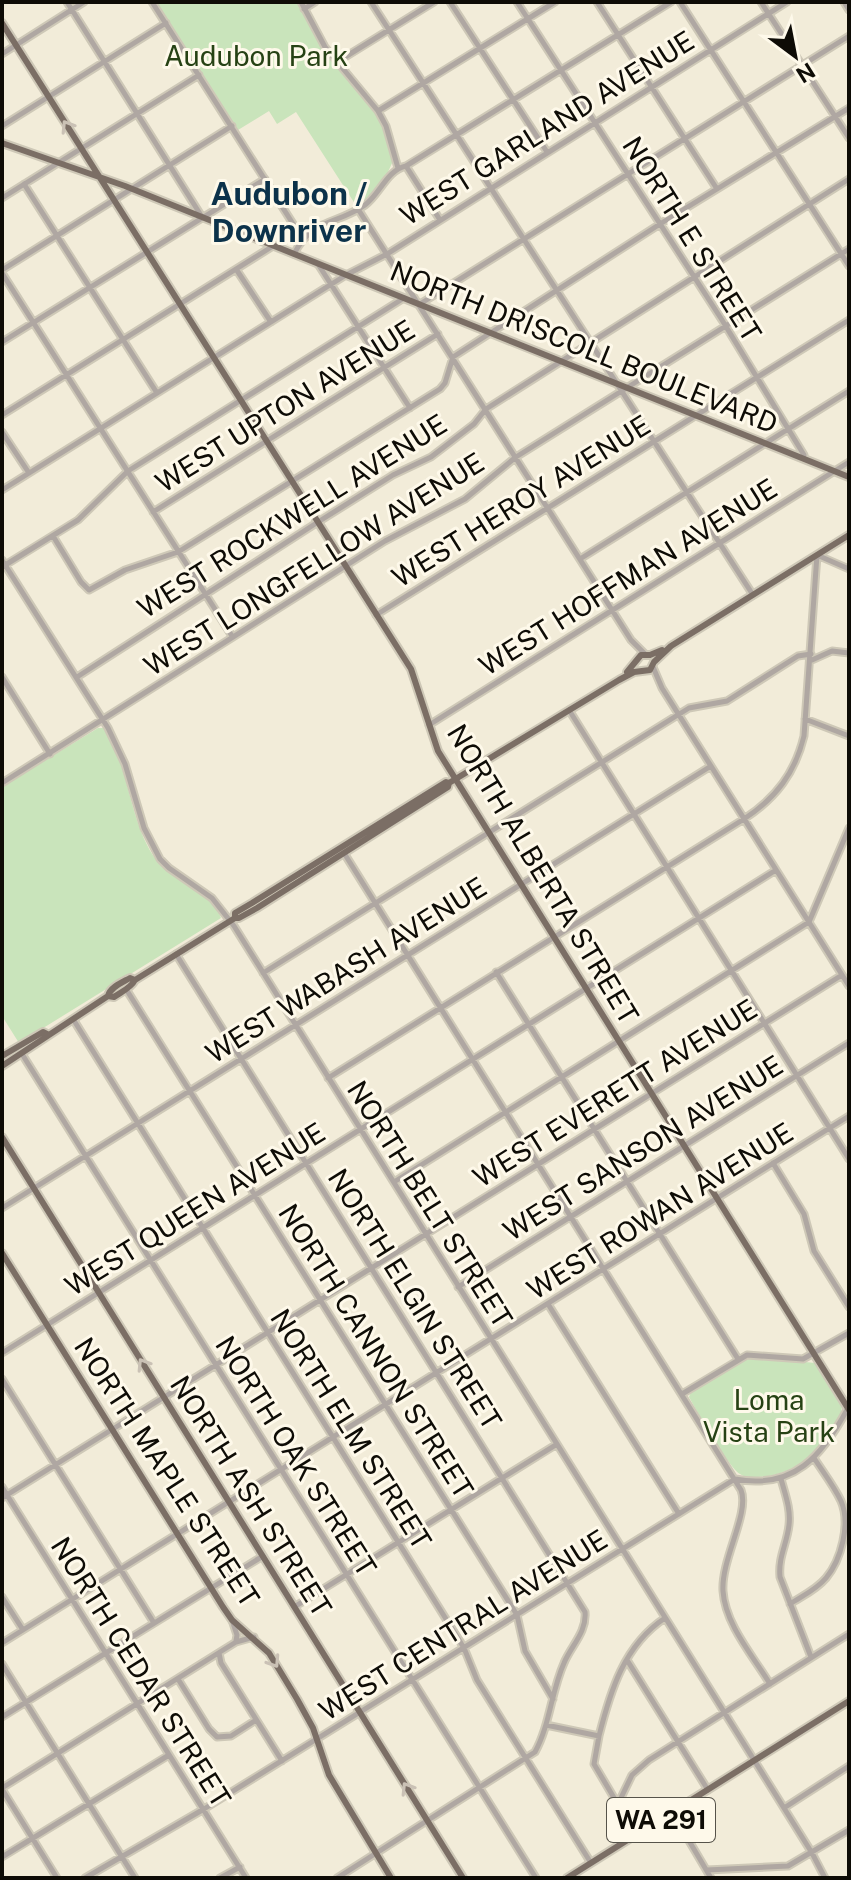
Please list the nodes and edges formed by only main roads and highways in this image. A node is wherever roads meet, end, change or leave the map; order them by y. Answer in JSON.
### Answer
{"nodes":[{"id":1,"x":2,"y":23,"type":"edge"},
{"id":2,"x":2,"y":143,"type":"edge"},
{"id":3,"x":83,"y":152,"type":"junction"},
{"id":4,"x":78,"y":170,"type":"junction"},
{"id":5,"x":99,"y":178,"type":"junction"},
{"id":6,"x":129,"y":188,"type":"junction"},
{"id":7,"x":109,"y":193,"type":"junction"},
{"id":8,"x":849,"y":477,"type":"edge"},
{"id":9,"x":849,"y":535,"type":"edge"},
{"id":10,"x":638,"y":660,"type":"junction"},
{"id":11,"x":648,"y":663,"type":"junction"},
{"id":12,"x":619,"y":680,"type":"junction"},
{"id":13,"x":452,"y":781,"type":"junction"},
{"id":14,"x":384,"y":828,"type":"junction"},
{"id":15,"x":367,"y":831,"type":"junction"},
{"id":16,"x":354,"y":847,"type":"junction"},
{"id":17,"x":232,"y":919,"type":"junction"},
{"id":18,"x":135,"y":980,"type":"junction"},
{"id":19,"x":108,"y":996,"type":"junction"},
{"id":20,"x":45,"y":1033,"type":"junction"},
{"id":21,"x":2,"y":1056,"type":"edge"},
{"id":22,"x":2,"y":1066,"type":"edge"},
{"id":23,"x":2,"y":1137,"type":"edge"},
{"id":24,"x":2,"y":1253,"type":"edge"},
{"id":25,"x":848,"y":1409,"type":"edge"},
{"id":26,"x":849,"y":1701,"type":"edge"},
{"id":27,"x":391,"y":1878,"type":"edge"},
{"id":28,"x":463,"y":1878,"type":"edge"},
{"id":29,"x":567,"y":1878,"type":"edge"}],
"edges":[{"from":3,"to":1,"type":"main road","name":"NORTH ALBERTA STREET","one_way":true},
{"from":2,"to":4,"type":"main road","name":"NORTH DRISCOLL BOULEVARD"},
{"from":3,"to":5,"type":"main road","name":"NORTH ALBERTA STREET"},
{"from":3,"to":6,"type":"main road","name":"NORTH DRISCOLL BOULEVARD"},
{"from":4,"to":5,"type":"main road","name":"NORTH DRISCOLL BOULEVARD"},
{"from":4,"to":7,"type":"main road","name":"NORTH ALBERTA STREET"},
{"from":5,"to":6,"type":"main road","name":"NORTH DRISCOLL BOULEVARD"},
{"from":5,"to":7,"type":"main road","name":"NORTH ALBERTA STREET"},
{"from":6,"to":8,"type":"main road","name":"NORTH DRISCOLL BOULEVARD"},
{"from":7,"to":13,"type":"main road","name":"NORTH ALBERTA STREET"},
{"from":9,"to":11,"type":"main road"},
{"from":10,"to":11,"type":"main road"},
{"from":10,"to":11,"type":"main road"},
{"from":10,"to":12,"type":"main road"},
{"from":11,"to":12,"type":"main road"},
{"from":12,"to":13,"type":"main road"},
{"from":13,"to":14,"type":"main road"},
{"from":13,"to":15,"type":"main road"},
{"from":13,"to":25,"type":"main road","name":"NORTH ALBERTA STREET"},
{"from":14,"to":15,"type":"main road"},
{"from":14,"to":16,"type":"main road"},
{"from":15,"to":16,"type":"main road"},
{"from":15,"to":17,"type":"main road"},
{"from":16,"to":17,"type":"main road"},
{"from":17,"to":18,"type":"main road"},
{"from":18,"to":19,"type":"main road"},
{"from":18,"to":19,"type":"main road"},
{"from":19,"to":20,"type":"main road"},
{"from":20,"to":21,"type":"main road"},
{"from":20,"to":22,"type":"main road"},
{"from":28,"to":23,"type":"main road","name":"NORTH ASH STREET","one_way":true},
{"from":24,"to":27,"type":"main road","name":"NORTH MAPLE STREET","one_way":true},
{"from":26,"to":29,"type":"main road","number":"WA 291"}]}
